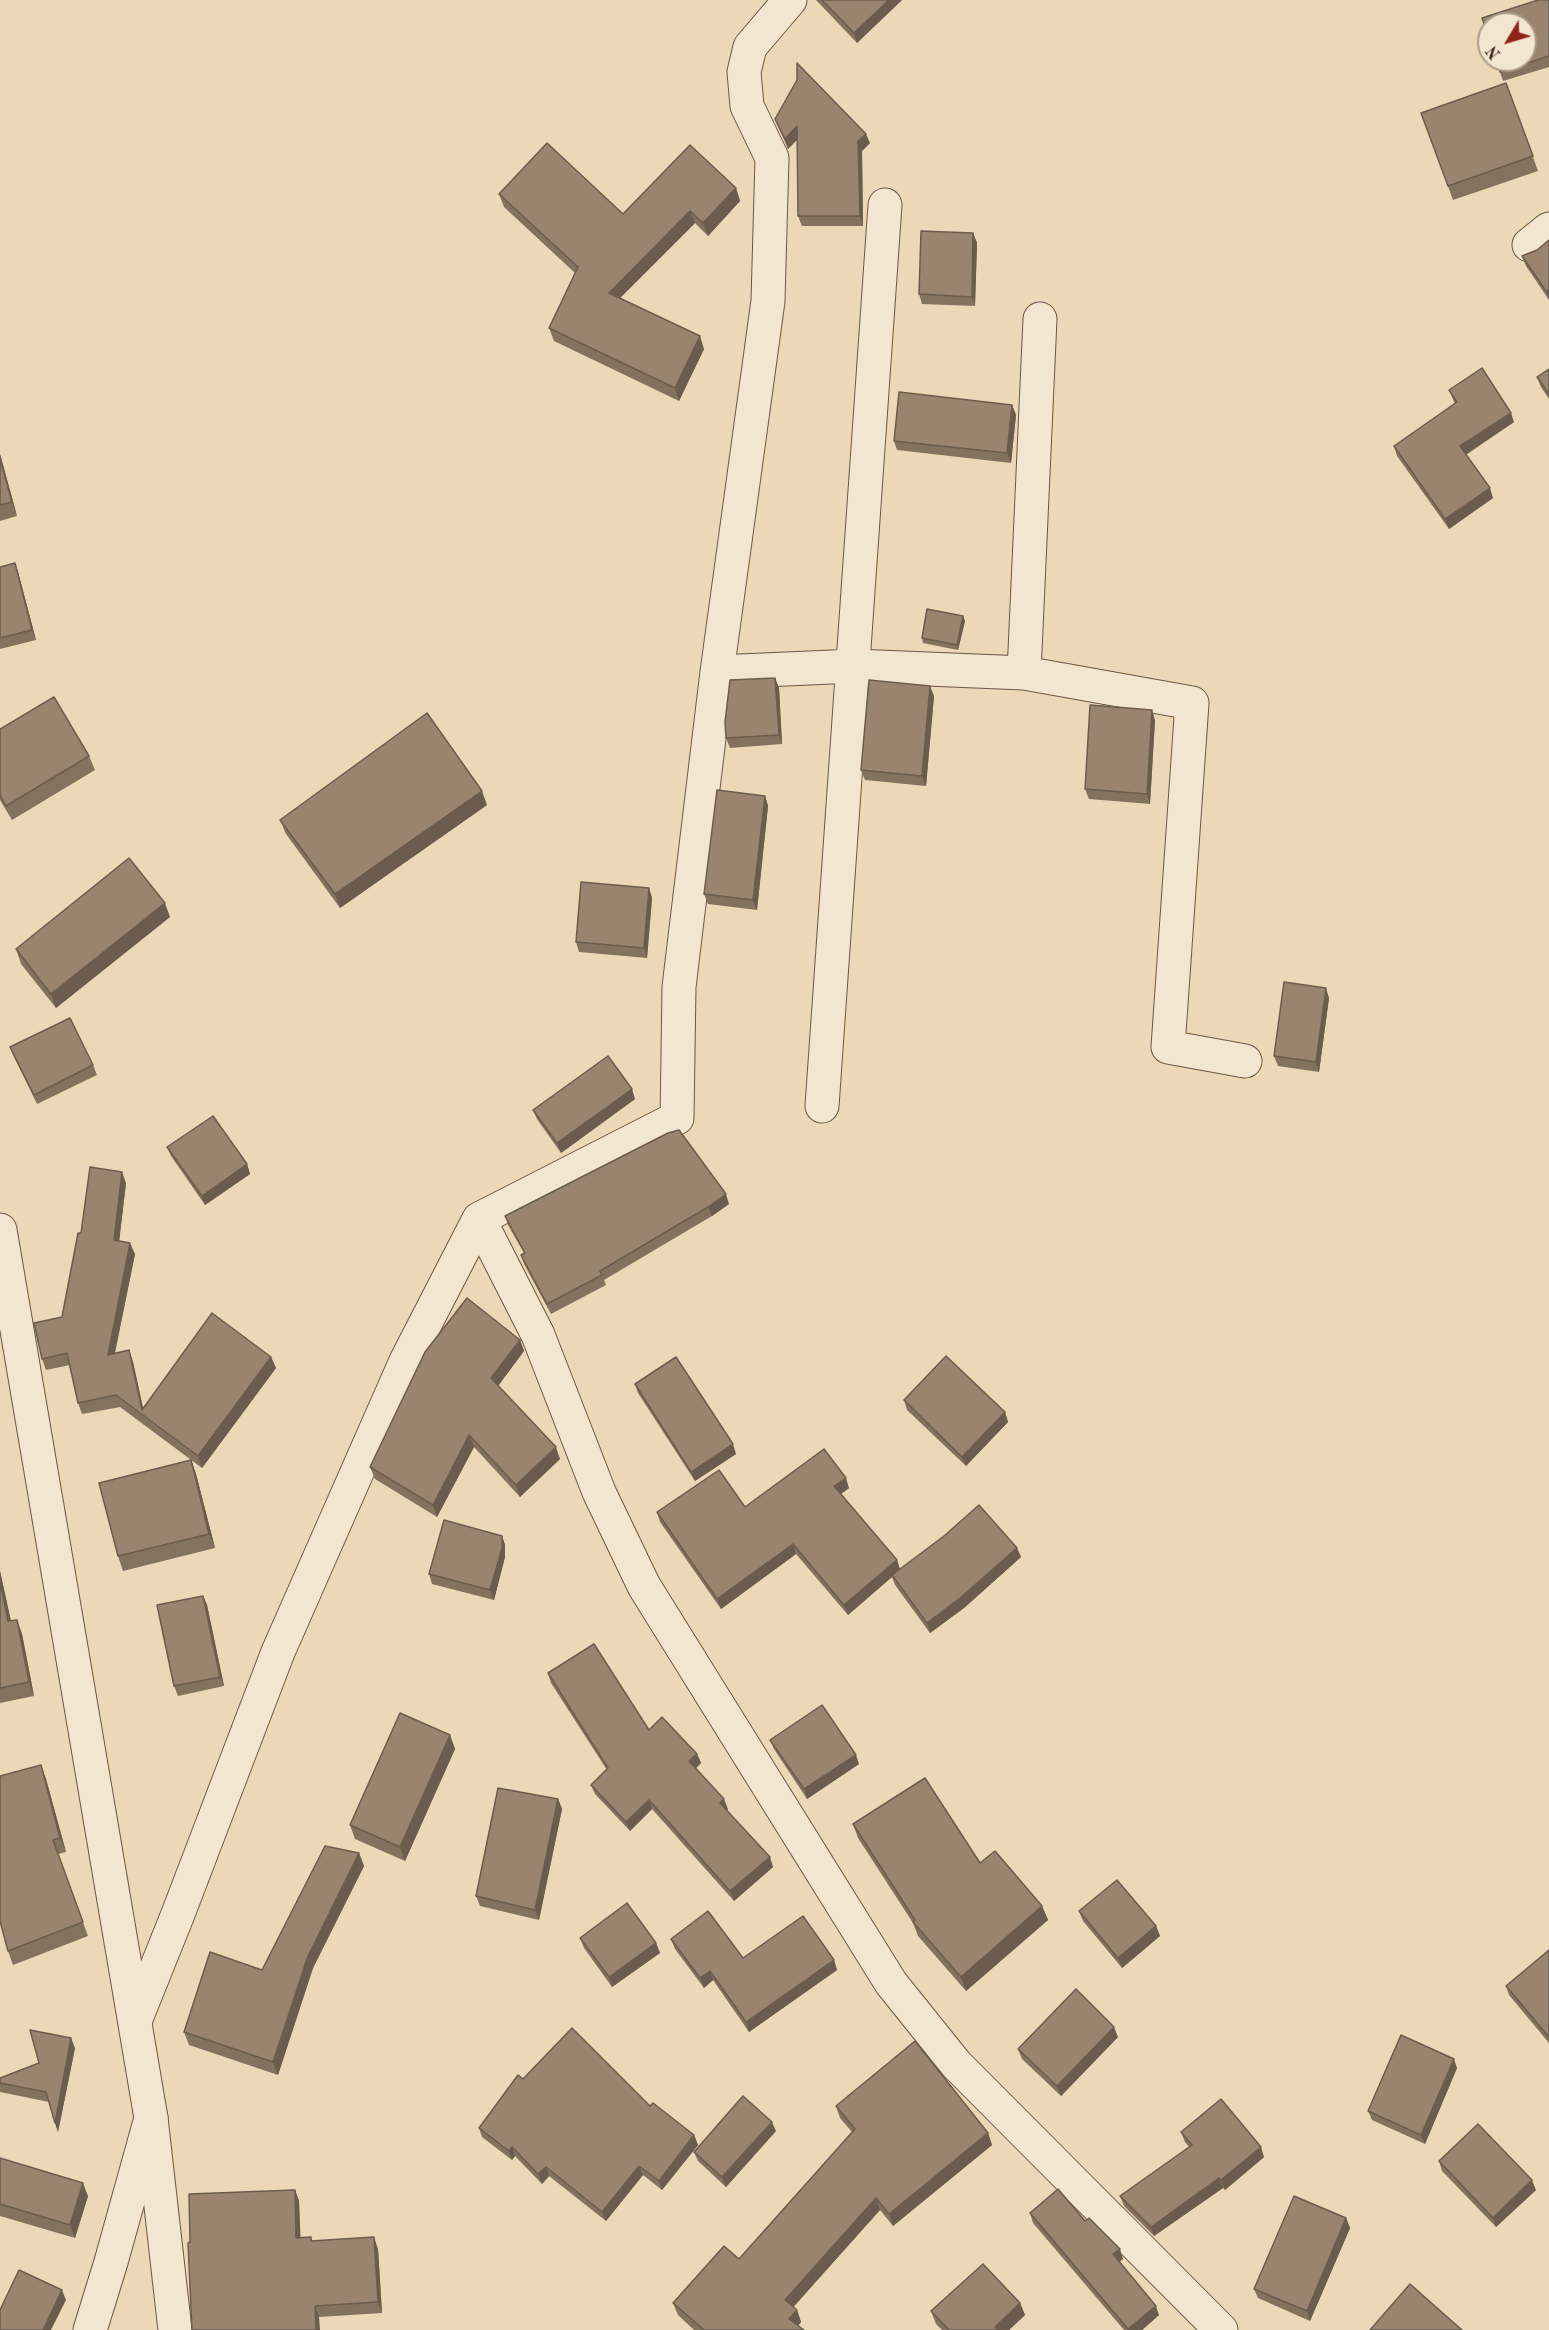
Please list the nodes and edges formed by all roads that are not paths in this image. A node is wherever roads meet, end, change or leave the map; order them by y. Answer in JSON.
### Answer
{"nodes":[{"id":1,"x":790,"y":0,"type":"edge"},
{"id":2,"x":885,"y":205,"type":"dead end"},
{"id":3,"x":1040,"y":319,"type":"dead end"},
{"id":4,"x":855,"y":666,"type":"junction"},
{"id":5,"x":717,"y":672,"type":"junction"},
{"id":6,"x":1024,"y":673,"type":"junction"},
{"id":7,"x":1245,"y":1061,"type":"dead end"},
{"id":8,"x":822,"y":1106,"type":"dead end"},
{"id":9,"x":479,"y":1220,"type":"junction"},
{"id":10,"x":0,"y":1230,"type":"edge"},
{"id":11,"x":135,"y":2021,"type":"junction"},
{"id":12,"x":151,"y":2118,"type":"junction"},
{"id":13,"x":90,"y":2330,"type":"edge"},
{"id":14,"x":175,"y":2330,"type":"edge"},
{"id":15,"x":1221,"y":2330,"type":"edge"}],
"edges":[{"from":1,"to":5,"type":"street"},
{"from":2,"to":4,"type":"street"},
{"from":3,"to":6,"type":"street"},
{"from":4,"to":5,"type":"street"},
{"from":4,"to":6,"type":"street"},
{"from":4,"to":8,"type":"street"},
{"from":5,"to":9,"type":"street"},
{"from":6,"to":7,"type":"street"},
{"from":9,"to":11,"type":"street"},
{"from":9,"to":15,"type":"street"},
{"from":10,"to":11,"type":"street"},
{"from":11,"to":12,"type":"street"},
{"from":12,"to":13,"type":"street"},
{"from":12,"to":14,"type":"street"}]}
